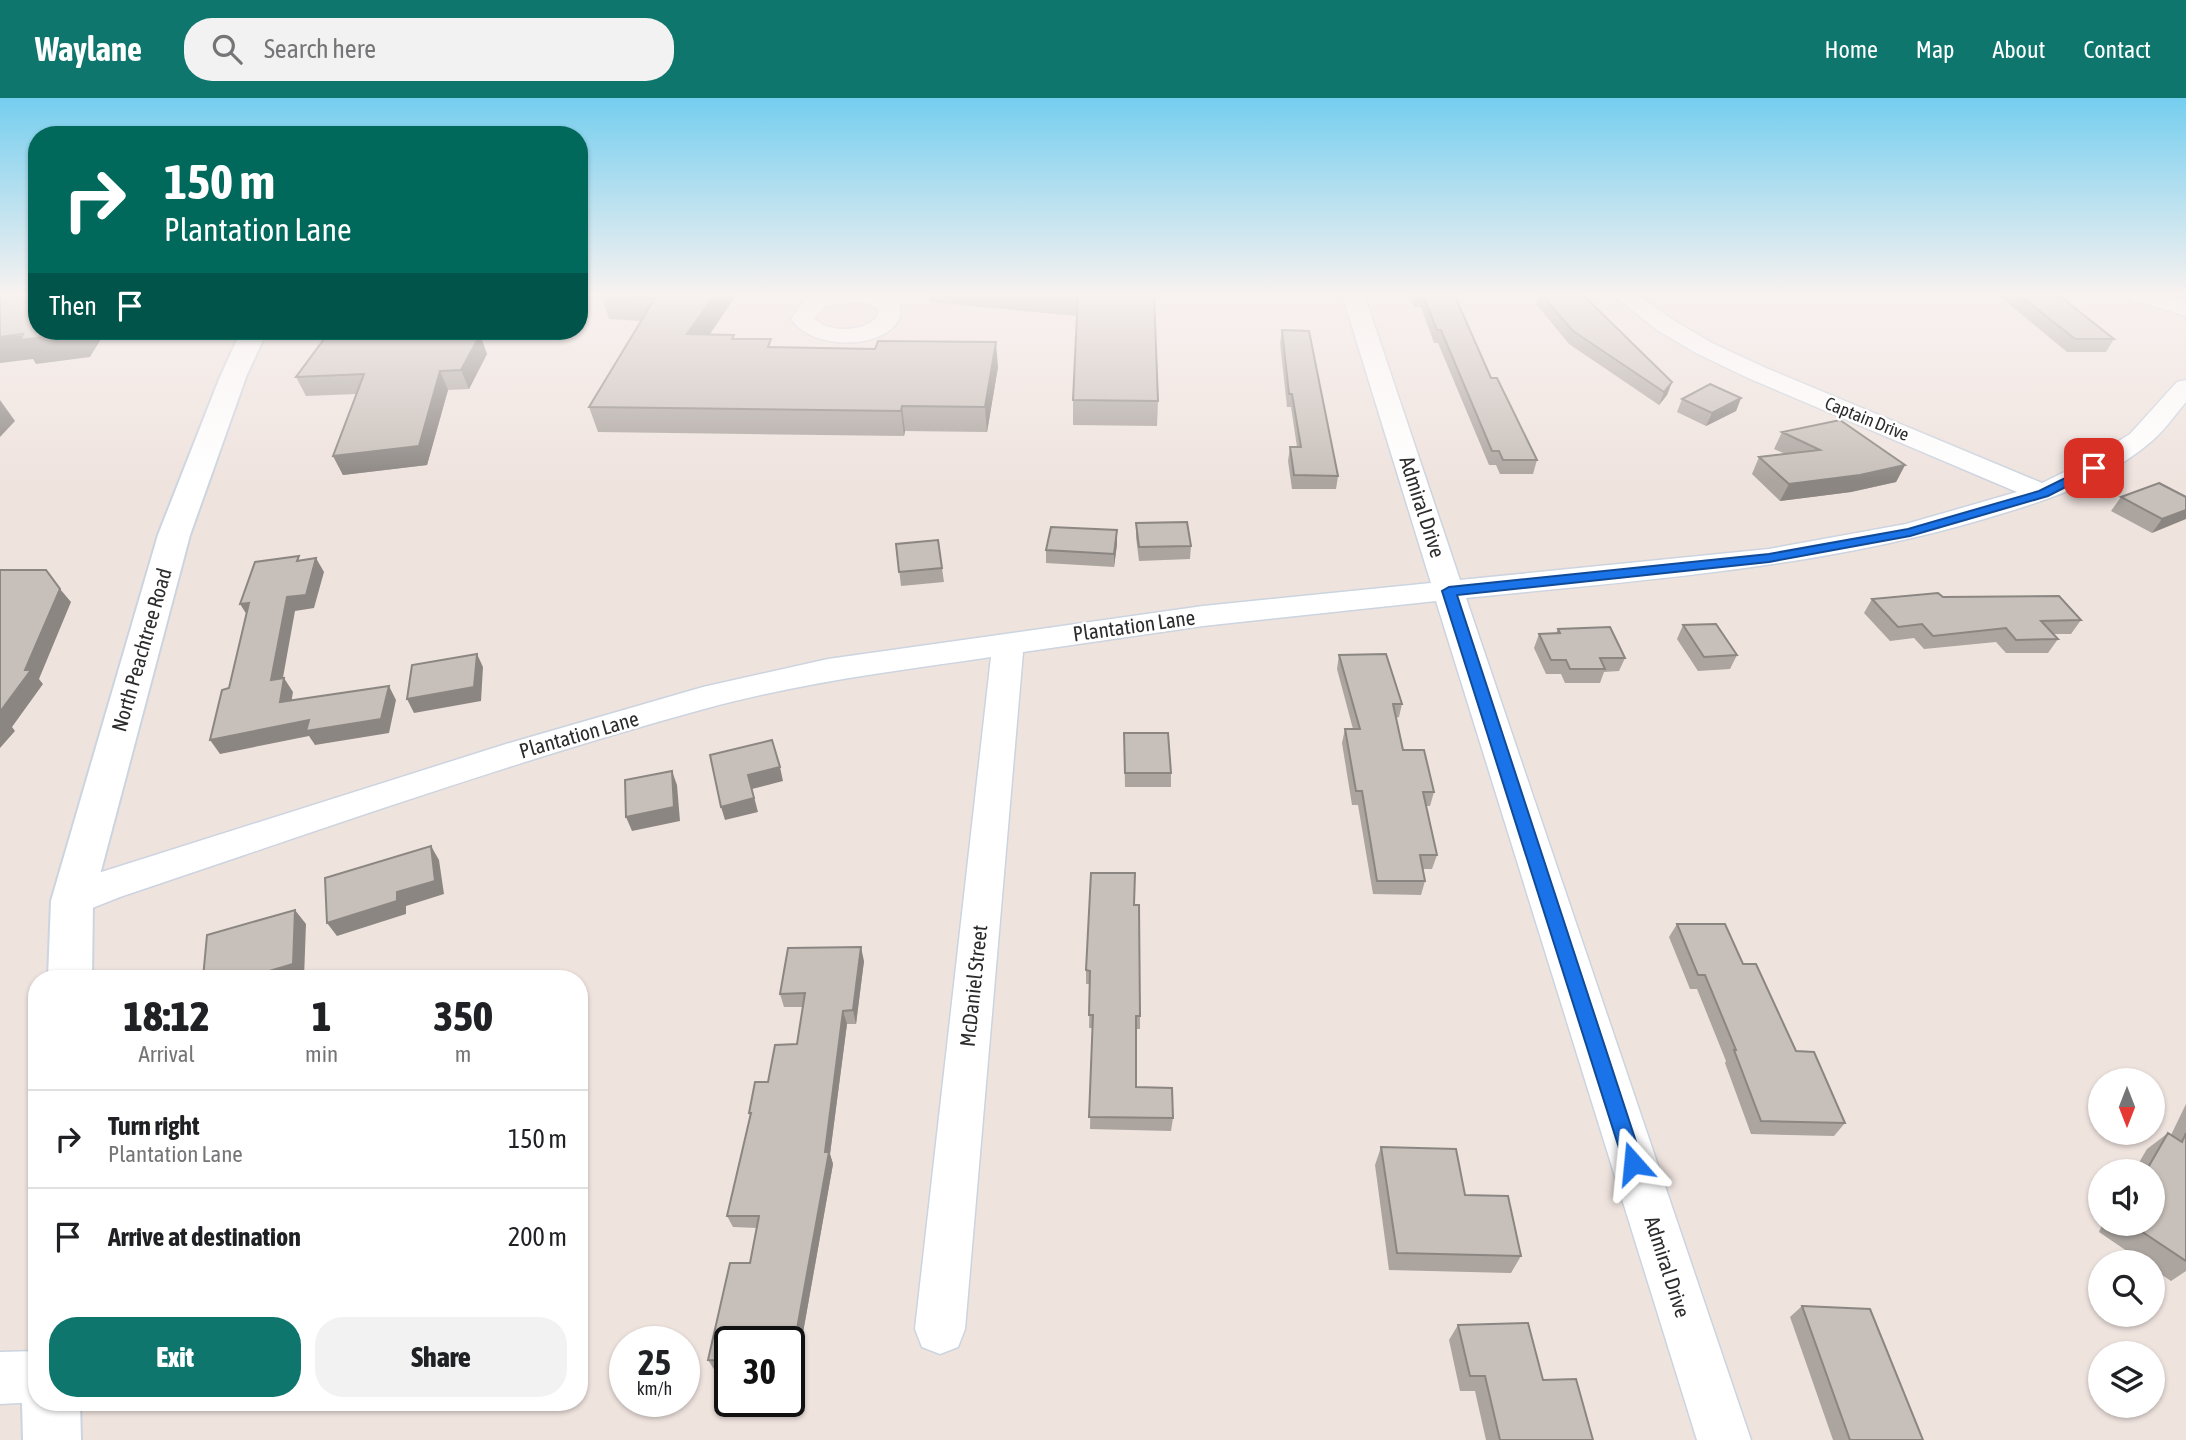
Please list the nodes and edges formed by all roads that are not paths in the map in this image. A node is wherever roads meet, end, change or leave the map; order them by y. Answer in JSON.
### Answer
{"nodes":[{"id":1,"x":242,"y":357,"type":"edge"},
{"id":2,"x":1373,"y":357,"type":"edge"},
{"id":3,"x":1720,"y":357,"type":"edge"},
{"id":4,"x":2186,"y":387,"type":"edge"},
{"id":5,"x":2043,"y":493,"type":"junction"},
{"id":6,"x":1449,"y":591,"type":"junction"},
{"id":7,"x":1008,"y":643,"type":"junction"},
{"id":8,"x":72,"y":901,"type":"junction"},
{"id":9,"x":70,"y":970,"type":"edge"},
{"id":10,"x":940,"y":1329,"type":"dead end"},
{"id":11,"x":28,"y":1377,"type":"edge"},
{"id":12,"x":0,"y":1378,"type":"edge"},
{"id":13,"x":51,"y":1411,"type":"edge"},
{"id":14,"x":52,"y":1440,"type":"edge"},
{"id":15,"x":1724,"y":1440,"type":"edge"}],
"edges":[{"from":1,"to":8,"type":"street","name":"North Peachtree Road"},
{"from":2,"to":6,"type":"street","name":"Admiral Drive"},
{"from":3,"to":5,"type":"street","name":"Captain Drive"},
{"from":4,"to":5,"type":"street","name":"Plantation Lane"},
{"from":5,"to":6,"type":"street","name":"Plantation Lane"},
{"from":6,"to":7,"type":"street","name":"Plantation Lane"},
{"from":6,"to":15,"type":"street","name":"Admiral Drive"},
{"from":7,"to":8,"type":"street","name":"Plantation Lane"},
{"from":7,"to":10,"type":"street","name":"McDaniel Street"},
{"from":8,"to":9,"type":"street","name":"North Peachtree Road"},
{"from":11,"to":12,"type":"street"},
{"from":13,"to":14,"type":"street"}]}
